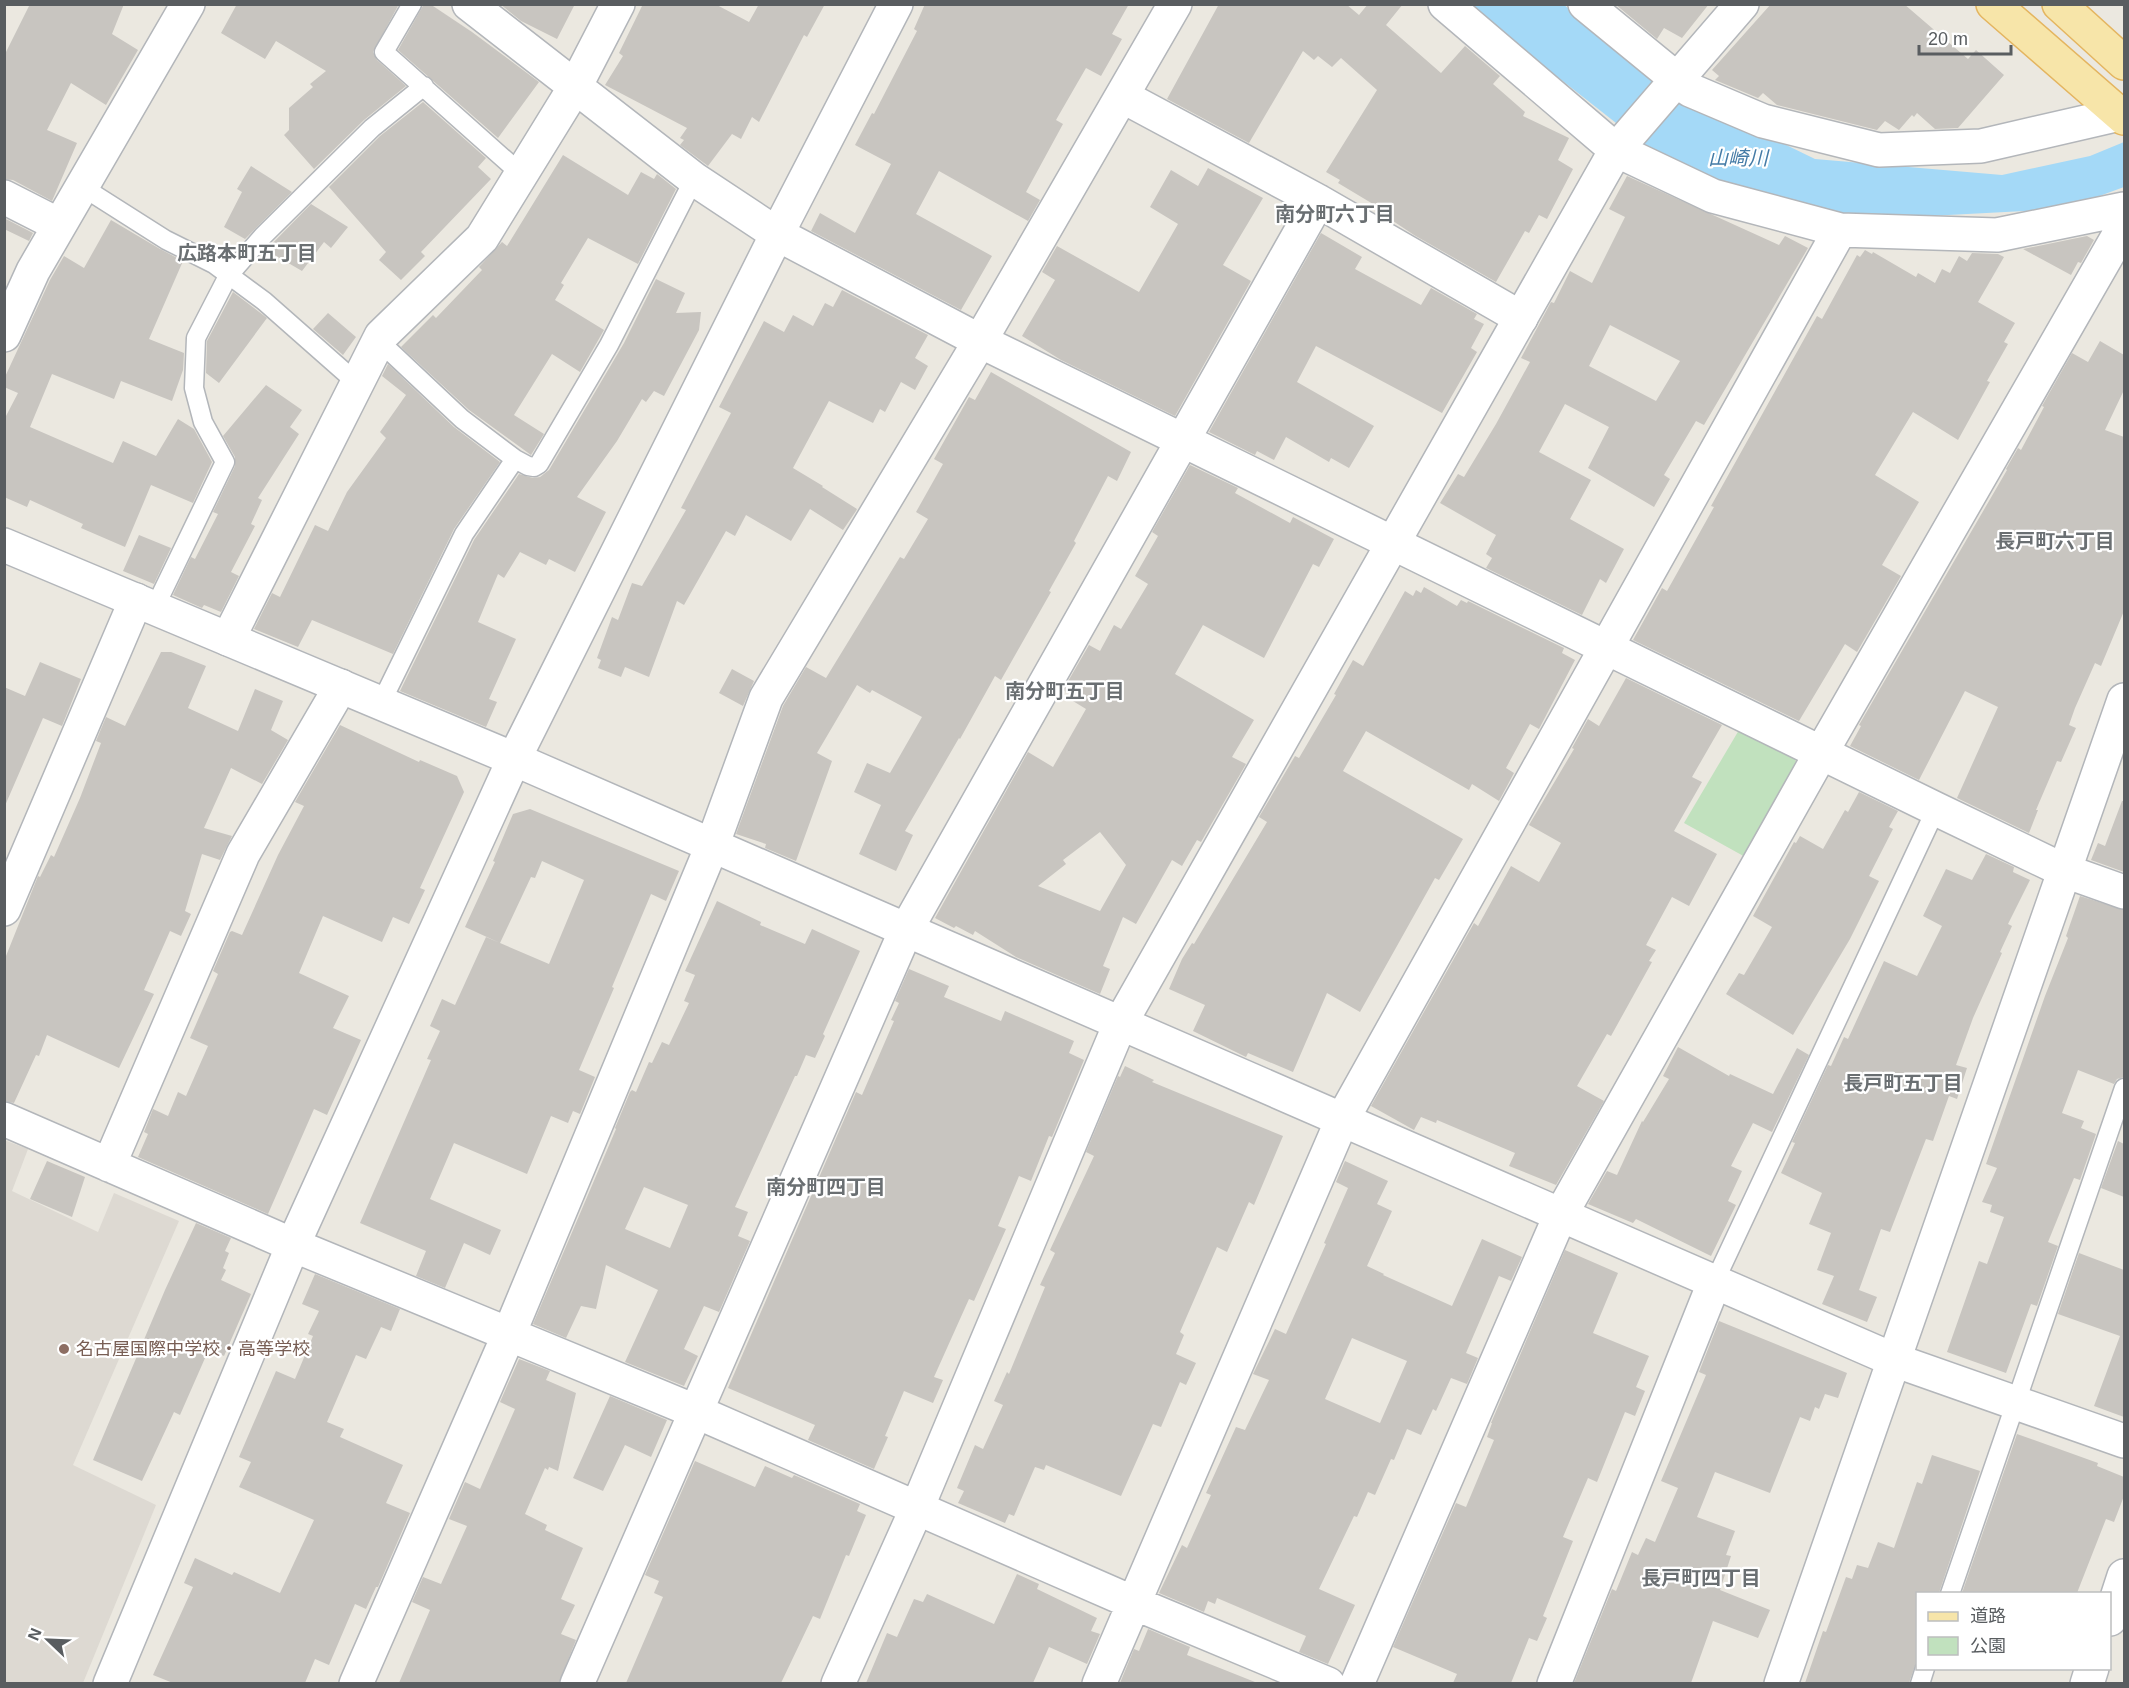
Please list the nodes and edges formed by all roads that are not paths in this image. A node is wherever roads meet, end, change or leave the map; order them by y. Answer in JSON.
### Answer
{"nodes":[{"id":1,"x":188,"y":4,"type":"edge"},
{"id":2,"x":412,"y":4,"type":"edge"},
{"id":3,"x":469,"y":4,"type":"edge"},
{"id":4,"x":618,"y":4,"type":"edge"},
{"id":5,"x":896,"y":4,"type":"edge"},
{"id":6,"x":1175,"y":4,"type":"edge"},
{"id":7,"x":1445,"y":4,"type":"edge"},
{"id":8,"x":1585,"y":4,"type":"edge"},
{"id":9,"x":1742,"y":4,"type":"edge"},
{"id":10,"x":1993,"y":4,"type":"edge"},
{"id":11,"x":2059,"y":4,"type":"edge"},
{"id":12,"x":2124,"y":63,"type":"edge"},
{"id":13,"x":1675,"y":81,"type":"junction"},
{"id":14,"x":424,"y":86,"type":"junction"},
{"id":15,"x":575,"y":87,"type":"junction"},
{"id":16,"x":1122,"y":96,"type":"junction"},
{"id":17,"x":2122,"y":116,"type":"edge"},
{"id":18,"x":1622,"y":144,"type":"junction"},
{"id":19,"x":521,"y":174,"type":"junction"},
{"id":20,"x":694,"y":179,"type":"junction"},
{"id":21,"x":81,"y":186,"type":"junction"},
{"id":22,"x":4,"y":197,"type":"edge"},
{"id":23,"x":1318,"y":201,"type":"junction"},
{"id":24,"x":2124,"y":209,"type":"edge"},
{"id":25,"x":59,"y":225,"type":"junction"},
{"id":26,"x":2124,"y":226,"type":"edge"},
{"id":27,"x":1840,"y":230,"type":"junction"},
{"id":28,"x":777,"y":234,"type":"junction"},
{"id":29,"x":228,"y":276,"type":"junction"},
{"id":30,"x":1521,"y":318,"type":"junction"},
{"id":31,"x":4,"y":336,"type":"edge"},
{"id":32,"x":378,"y":340,"type":"junction"},
{"id":33,"x":980,"y":341,"type":"junction"},
{"id":34,"x":357,"y":383,"type":"junction"},
{"id":35,"x":1182,"y":440,"type":"junction"},
{"id":36,"x":515,"y":459,"type":"junction"},
{"id":37,"x":1393,"y":543,"type":"junction"},
{"id":38,"x":4,"y":545,"type":"edge"},
{"id":39,"x":145,"y":604,"type":"junction"},
{"id":40,"x":228,"y":639,"type":"junction"},
{"id":41,"x":1606,"y":647,"type":"junction"},
{"id":42,"x":341,"y":686,"type":"junction"},
{"id":43,"x":2124,"y":700,"type":"edge"},
{"id":44,"x":381,"y":703,"type":"junction"},
{"id":45,"x":1821,"y":753,"type":"junction"},
{"id":46,"x":514,"y":759,"type":"junction"},
{"id":47,"x":1936,"y":809,"type":"junction"},
{"id":48,"x":712,"y":846,"type":"junction"},
{"id":49,"x":2065,"y":871,"type":"junction"},
{"id":50,"x":2124,"y":892,"type":"edge"},
{"id":51,"x":4,"y":909,"type":"edge"},
{"id":52,"x":906,"y":930,"type":"junction"},
{"id":53,"x":1120,"y":1024,"type":"junction"},
{"id":54,"x":2124,"y":1088,"type":"edge"},
{"id":55,"x":4,"y":1119,"type":"edge"},
{"id":56,"x":1342,"y":1120,"type":"junction"},
{"id":57,"x":109,"y":1165,"type":"junction"},
{"id":58,"x":1560,"y":1216,"type":"junction"},
{"id":59,"x":294,"y":1245,"type":"junction"},
{"id":60,"x":1714,"y":1283,"type":"junction"},
{"id":61,"x":509,"y":1334,"type":"junction"},
{"id":62,"x":1894,"y":1360,"type":"junction"},
{"id":63,"x":2015,"y":1402,"type":"junction"},
{"id":64,"x":697,"y":1412,"type":"junction"},
{"id":65,"x":2124,"y":1441,"type":"edge"},
{"id":66,"x":917,"y":1508,"type":"junction"},
{"id":67,"x":2124,"y":1576,"type":"edge"},
{"id":68,"x":1950,"y":1592,"type":"edge"},
{"id":69,"x":1134,"y":1603,"type":"junction"},
{"id":70,"x":2111,"y":1613,"type":"edge"},
{"id":71,"x":110,"y":1683,"type":"edge"},
{"id":72,"x":356,"y":1683,"type":"edge"},
{"id":73,"x":577,"y":1683,"type":"edge"},
{"id":74,"x":838,"y":1683,"type":"edge"},
{"id":75,"x":1099,"y":1683,"type":"edge"},
{"id":76,"x":1328,"y":1683,"type":"edge"},
{"id":77,"x":1357,"y":1683,"type":"edge"},
{"id":78,"x":1554,"y":1683,"type":"edge"},
{"id":79,"x":1781,"y":1683,"type":"edge"}],
"edges":[{"from":1,"to":21,"type":"street"},
{"from":2,"to":14,"type":"lane"},
{"from":3,"to":15,"type":"street"},
{"from":4,"to":15,"type":"street"},
{"from":5,"to":28,"type":"street"},
{"from":6,"to":16,"type":"street"},
{"from":7,"to":18,"type":"street"},
{"from":8,"to":13,"type":"street"},
{"from":9,"to":13,"type":"street"},
{"from":10,"to":17,"type":"main road"},
{"from":11,"to":12,"type":"main road"},
{"from":13,"to":17,"type":"street"},
{"from":13,"to":18,"type":"street"},
{"from":14,"to":19,"type":"lane"},
{"from":14,"to":29,"type":"lane"},
{"from":15,"to":19,"type":"street"},
{"from":15,"to":20,"type":"street"},
{"from":16,"to":23,"type":"street"},
{"from":16,"to":33,"type":"street"},
{"from":18,"to":27,"type":"street"},
{"from":18,"to":30,"type":"street"},
{"from":19,"to":32,"type":"street"},
{"from":20,"to":28,"type":"street"},
{"from":20,"to":36,"type":"lane"},
{"from":21,"to":25,"type":"street"},
{"from":21,"to":29,"type":"lane"},
{"from":22,"to":25,"type":"street"},
{"from":23,"to":30,"type":"street"},
{"from":23,"to":35,"type":"street"},
{"from":24,"to":27,"type":"street"},
{"from":25,"to":31,"type":"street"},
{"from":26,"to":45,"type":"street"},
{"from":27,"to":41,"type":"street"},
{"from":28,"to":33,"type":"street"},
{"from":28,"to":46,"type":"street"},
{"from":29,"to":34,"type":"lane"},
{"from":29,"to":39,"type":"lane"},
{"from":30,"to":37,"type":"street"},
{"from":32,"to":34,"type":"street"},
{"from":32,"to":36,"type":"lane"},
{"from":33,"to":35,"type":"street"},
{"from":33,"to":48,"type":"street"},
{"from":34,"to":40,"type":"street"},
{"from":35,"to":37,"type":"street"},
{"from":35,"to":52,"type":"street"},
{"from":36,"to":44,"type":"lane"},
{"from":37,"to":41,"type":"street"},
{"from":37,"to":53,"type":"street"},
{"from":38,"to":39,"type":"street"},
{"from":39,"to":40,"type":"street"},
{"from":39,"to":51,"type":"street"},
{"from":40,"to":42,"type":"street"},
{"from":41,"to":45,"type":"street"},
{"from":41,"to":56,"type":"street"},
{"from":42,"to":44,"type":"street"},
{"from":42,"to":57,"type":"street"},
{"from":43,"to":49,"type":"street"},
{"from":44,"to":46,"type":"street"},
{"from":45,"to":47,"type":"street"},
{"from":45,"to":58,"type":"street"},
{"from":46,"to":48,"type":"street"},
{"from":46,"to":59,"type":"street"},
{"from":47,"to":49,"type":"street"},
{"from":47,"to":60,"type":"lane"},
{"from":48,"to":52,"type":"street"},
{"from":48,"to":61,"type":"street"},
{"from":49,"to":50,"type":"street"},
{"from":49,"to":62,"type":"street"},
{"from":52,"to":53,"type":"street"},
{"from":52,"to":64,"type":"street"},
{"from":53,"to":56,"type":"street"},
{"from":53,"to":66,"type":"street"},
{"from":54,"to":63,"type":"lane"},
{"from":55,"to":57,"type":"street"},
{"from":56,"to":58,"type":"street"},
{"from":56,"to":69,"type":"street"},
{"from":57,"to":59,"type":"street"},
{"from":58,"to":60,"type":"street"},
{"from":58,"to":77,"type":"street"},
{"from":59,"to":61,"type":"street"},
{"from":59,"to":71,"type":"street"},
{"from":60,"to":62,"type":"street"},
{"from":60,"to":78,"type":"street"},
{"from":61,"to":64,"type":"street"},
{"from":61,"to":72,"type":"street"},
{"from":62,"to":63,"type":"street"},
{"from":62,"to":79,"type":"street"},
{"from":63,"to":65,"type":"street"},
{"from":63,"to":68,"type":"lane"},
{"from":64,"to":66,"type":"street"},
{"from":64,"to":73,"type":"street"},
{"from":66,"to":69,"type":"street"},
{"from":66,"to":74,"type":"street"},
{"from":67,"to":70,"type":"street"},
{"from":69,"to":75,"type":"street"},
{"from":69,"to":76,"type":"street"}]}
